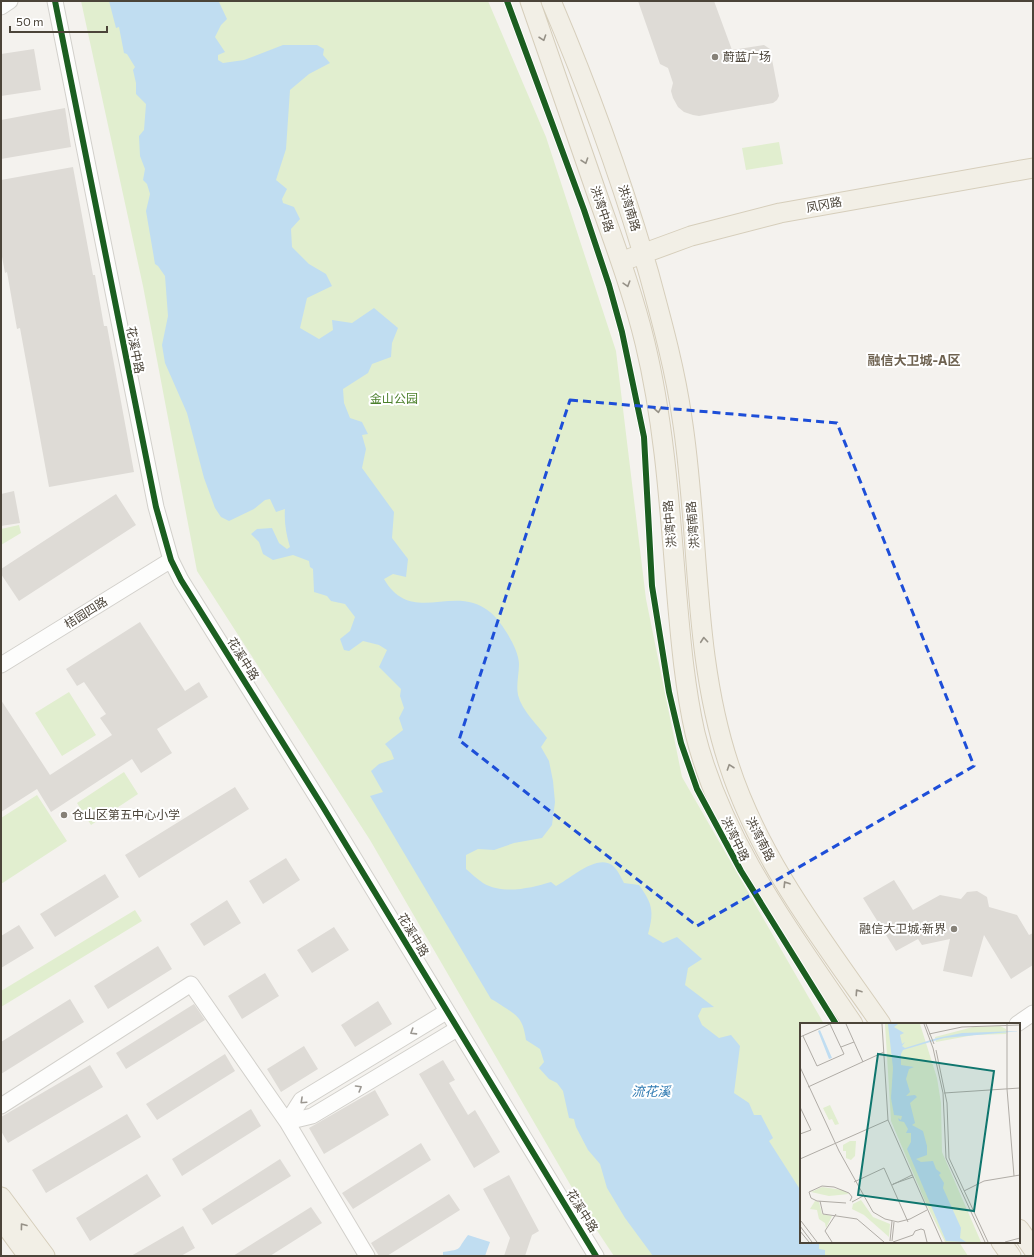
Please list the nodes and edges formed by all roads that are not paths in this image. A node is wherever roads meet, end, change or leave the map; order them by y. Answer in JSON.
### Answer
{"nodes":[{"id":1,"x":10,"y":1,"type":"edge"},
{"id":2,"x":55,"y":1,"type":"edge"},
{"id":3,"x":530,"y":1,"type":"edge"},
{"id":4,"x":551,"y":1,"type":"edge"},
{"id":5,"x":1,"y":7,"type":"edge"},
{"id":6,"x":1033,"y":168,"type":"edge"},
{"id":7,"x":643,"y":254,"type":"junction"},
{"id":8,"x":620,"y":262,"type":"junction"},
{"id":9,"x":171,"y":560,"type":"junction"},
{"id":10,"x":1,"y":665,"type":"edge"},
{"id":11,"x":446,"y":1012,"type":"junction"},
{"id":12,"x":1033,"y":1012,"type":"edge"},
{"id":13,"x":852,"y":1023,"type":"edge"},
{"id":14,"x":880,"y":1023,"type":"edge"},
{"id":15,"x":1018,"y":1023,"type":"edge"},
{"id":16,"x":457,"y":1029,"type":"junction"},
{"id":17,"x":1,"y":1106,"type":"edge"},
{"id":18,"x":287,"y":1122,"type":"junction"},
{"id":19,"x":1,"y":1197,"type":"edge"},
{"id":20,"x":1,"y":1219,"type":"edge"},
{"id":21,"x":1020,"y":1230,"type":"edge"},
{"id":22,"x":1002,"y":1243,"type":"edge"},
{"id":23,"x":1033,"y":1249,"type":"edge"},
{"id":24,"x":28,"y":1256,"type":"edge"},
{"id":25,"x":45,"y":1256,"type":"edge"},
{"id":26,"x":367,"y":1256,"type":"edge"},
{"id":27,"x":596,"y":1256,"type":"edge"},
{"id":28,"x":1011,"y":1256,"type":"edge"}],
"edges":[{"from":1,"to":5,"type":"street"},
{"from":2,"to":9,"type":"street","name":"花溪中路"},
{"from":3,"to":8,"type":"main road","name":"洪湾中路","one_way":true},
{"from":4,"to":7,"type":"main road","name":"洪湾南路"},
{"from":6,"to":7,"type":"main road","name":"凤冈路"},
{"from":7,"to":8,"type":"main road","name":"凤冈路"},
{"from":14,"to":7,"type":"main road","name":"洪湾南路","one_way":true},
{"from":8,"to":13,"type":"main road","name":"洪湾中路","one_way":true},
{"from":9,"to":10,"type":"street","name":"桔园四路"},
{"from":9,"to":11,"type":"street","name":"花溪中路"},
{"from":11,"to":16,"type":"street","name":"花溪中路"},
{"from":11,"to":18,"type":"street","one_way":true},
{"from":12,"to":15,"type":"street"},
{"from":18,"to":16,"type":"street","one_way":true},
{"from":16,"to":27,"type":"street","name":"花溪中路"},
{"from":17,"to":18,"type":"street"},
{"from":18,"to":26,"type":"street"},
{"from":25,"to":19,"type":"main road","one_way":true},
{"from":20,"to":24,"type":"main road"},
{"from":21,"to":23,"type":"main road"},
{"from":22,"to":28,"type":"main road"}]}
